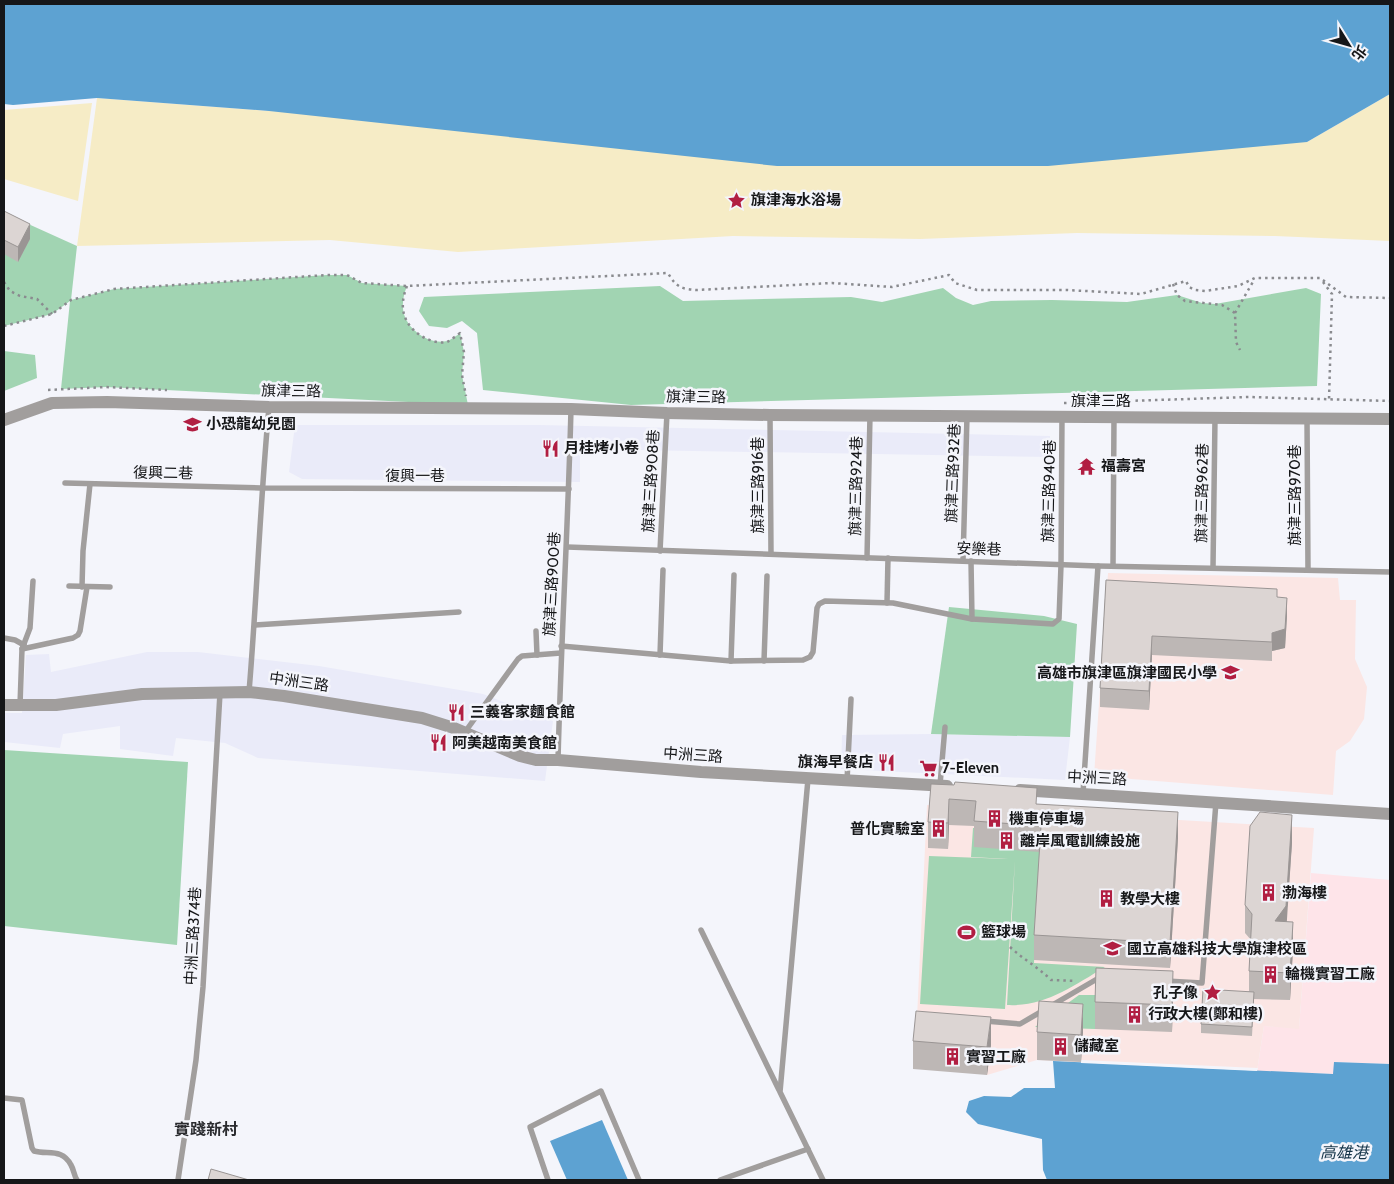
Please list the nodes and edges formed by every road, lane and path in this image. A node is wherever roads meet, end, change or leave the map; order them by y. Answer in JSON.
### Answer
{"nodes":[{"id":1,"x":1255,"y":278,"type":"junction"},
{"id":2,"x":1320,"y":278,"type":"junction"},
{"id":3,"x":4,"y":282,"type":"edge"},
{"id":4,"x":1174,"y":284,"type":"junction"},
{"id":5,"x":407,"y":286,"type":"junction"},
{"id":6,"x":1390,"y":298,"type":"edge"},
{"id":7,"x":1235,"y":313,"type":"junction"},
{"id":8,"x":52,"y":314,"type":"junction"},
{"id":9,"x":4,"y":326,"type":"edge"},
{"id":10,"x":1240,"y":350,"type":"dead end"},
{"id":11,"x":466,"y":398,"type":"dead end"},
{"id":12,"x":1329,"y":400,"type":"dead end"},
{"id":13,"x":269,"y":407,"type":"junction"},
{"id":14,"x":571,"y":409,"type":"junction"},
{"id":15,"x":667,"y":413,"type":"junction"},
{"id":16,"x":770,"y":415,"type":"junction"},
{"id":17,"x":870,"y":416,"type":"junction"},
{"id":18,"x":967,"y":416,"type":"junction"},
{"id":19,"x":1062,"y":417,"type":"junction"},
{"id":20,"x":1114,"y":417,"type":"junction"},
{"id":21,"x":1216,"y":418,"type":"junction"},
{"id":22,"x":1307,"y":419,"type":"junction"},
{"id":23,"x":4,"y":420,"type":"edge"},
{"id":24,"x":1390,"y":420,"type":"edge"},
{"id":25,"x":65,"y":484,"type":"dead end"},
{"id":26,"x":90,"y":484,"type":"junction"},
{"id":27,"x":262,"y":488,"type":"junction"},
{"id":28,"x":569,"y":489,"type":"junction"},
{"id":29,"x":567,"y":547,"type":"junction"},
{"id":30,"x":660,"y":551,"type":"junction"},
{"id":31,"x":771,"y":554,"type":"junction"},
{"id":32,"x":867,"y":558,"type":"junction"},
{"id":33,"x":888,"y":558,"type":"junction"},
{"id":34,"x":963,"y":561,"type":"junction"},
{"id":35,"x":971,"y":561,"type":"junction"},
{"id":36,"x":1061,"y":564,"type":"junction"},
{"id":37,"x":1098,"y":566,"type":"junction"},
{"id":38,"x":1113,"y":566,"type":"junction"},
{"id":39,"x":1213,"y":568,"type":"junction"},
{"id":40,"x":663,"y":570,"type":"dead end"},
{"id":41,"x":1308,"y":570,"type":"junction"},
{"id":42,"x":1390,"y":572,"type":"edge"},
{"id":43,"x":734,"y":576,"type":"dead end"},
{"id":44,"x":767,"y":576,"type":"dead end"},
{"id":45,"x":33,"y":580,"type":"dead end"},
{"id":46,"x":69,"y":586,"type":"dead end"},
{"id":47,"x":84,"y":587,"type":"junction"},
{"id":48,"x":110,"y":588,"type":"dead end"},
{"id":49,"x":888,"y":603,"type":"junction"},
{"id":50,"x":459,"y":612,"type":"dead end"},
{"id":51,"x":972,"y":619,"type":"junction"},
{"id":52,"x":255,"y":625,"type":"junction"},
{"id":53,"x":536,"y":631,"type":"dead end"},
{"id":54,"x":4,"y":638,"type":"edge"},
{"id":55,"x":561,"y":646,"type":"junction"},
{"id":56,"x":23,"y":647,"type":"junction"},
{"id":57,"x":561,"y":653,"type":"junction"},
{"id":58,"x":537,"y":655,"type":"junction"},
{"id":59,"x":660,"y":655,"type":"junction"},
{"id":60,"x":731,"y":661,"type":"junction"},
{"id":61,"x":764,"y":661,"type":"junction"},
{"id":62,"x":249,"y":692,"type":"junction"},
{"id":63,"x":220,"y":693,"type":"junction"},
{"id":64,"x":851,"y":699,"type":"dead end"},
{"id":65,"x":4,"y":705,"type":"edge"},
{"id":66,"x":20,"y":705,"type":"junction"},
{"id":67,"x":945,"y":728,"type":"dead end"},
{"id":68,"x":466,"y":732,"type":"junction"},
{"id":69,"x":558,"y":760,"type":"junction"},
{"id":70,"x":808,"y":779,"type":"junction"},
{"id":71,"x":847,"y":780,"type":"junction"},
{"id":72,"x":940,"y":786,"type":"junction"},
{"id":73,"x":959,"y":787,"type":"edge"},
{"id":74,"x":1006,"y":790,"type":"edge"},
{"id":75,"x":1083,"y":794,"type":"junction"},
{"id":76,"x":1216,"y":802,"type":"junction"},
{"id":77,"x":1390,"y":814,"type":"edge"},
{"id":78,"x":701,"y":930,"type":"dead end"},
{"id":79,"x":1010,"y":947,"type":"dead end"},
{"id":80,"x":1097,"y":979,"type":"junction"},
{"id":81,"x":1107,"y":979,"type":"edge"},
{"id":82,"x":1155,"y":981,"type":"edge"},
{"id":83,"x":981,"y":1021,"type":"edge"},
{"id":84,"x":780,"y":1092,"type":"junction"},
{"id":85,"x":4,"y":1098,"type":"edge"},
{"id":86,"x":808,"y":1149,"type":"junction"},
{"id":87,"x":77,"y":1180,"type":"edge"},
{"id":88,"x":178,"y":1180,"type":"edge"},
{"id":89,"x":548,"y":1180,"type":"edge"},
{"id":90,"x":639,"y":1180,"type":"edge"},
{"id":91,"x":720,"y":1180,"type":"edge"},
{"id":92,"x":823,"y":1180,"type":"edge"}],
"edges":[{"from":1,"to":2,"type":"path"},
{"from":1,"to":4,"type":"path"},
{"from":1,"to":7,"type":"path"},
{"from":2,"to":6,"type":"path"},
{"from":2,"to":12,"type":"path"},
{"from":3,"to":8,"type":"path"},
{"from":4,"to":5,"type":"path"},
{"from":4,"to":7,"type":"path"},
{"from":5,"to":8,"type":"path"},
{"from":5,"to":11,"type":"path"},
{"from":7,"to":10,"type":"path"},
{"from":8,"to":9,"type":"path"},
{"from":13,"to":14,"type":"street","name":"旗津三路"},
{"from":13,"to":23,"type":"street","name":"旗津三路"},
{"from":13,"to":27,"type":"lane"},
{"from":14,"to":15,"type":"street","name":"旗津三路"},
{"from":14,"to":28,"type":"lane","name":"旗津三路900巷"},
{"from":15,"to":16,"type":"street","name":"旗津三路"},
{"from":15,"to":30,"type":"lane","name":"旗津三路908巷"},
{"from":16,"to":17,"type":"street","name":"旗津三路"},
{"from":16,"to":31,"type":"lane","name":"旗津三路916巷"},
{"from":17,"to":18,"type":"street","name":"旗津三路"},
{"from":17,"to":32,"type":"lane","name":"旗津三路924巷"},
{"from":18,"to":19,"type":"street","name":"旗津三路"},
{"from":18,"to":34,"type":"lane","name":"旗津三路932巷"},
{"from":19,"to":20,"type":"street","name":"旗津三路"},
{"from":19,"to":36,"type":"lane","name":"旗津三路940巷"},
{"from":20,"to":21,"type":"street","name":"旗津三路"},
{"from":20,"to":38,"type":"lane"},
{"from":21,"to":22,"type":"street","name":"旗津三路"},
{"from":21,"to":39,"type":"lane","name":"旗津三路962巷"},
{"from":22,"to":24,"type":"street","name":"旗津三路"},
{"from":22,"to":41,"type":"lane","name":"旗津三路970巷"},
{"from":25,"to":26,"type":"lane","name":"復興二巷"},
{"from":26,"to":27,"type":"lane","name":"復興二巷"},
{"from":26,"to":47,"type":"lane"},
{"from":27,"to":28,"type":"lane","name":"復興一巷"},
{"from":27,"to":52,"type":"lane"},
{"from":28,"to":29,"type":"lane","name":"旗津三路900巷"},
{"from":29,"to":30,"type":"lane","name":"安樂巷"},
{"from":29,"to":55,"type":"lane","name":"旗津三路900巷"},
{"from":30,"to":31,"type":"lane","name":"安樂巷"},
{"from":31,"to":32,"type":"lane","name":"安樂巷"},
{"from":32,"to":33,"type":"lane","name":"安樂巷"},
{"from":33,"to":34,"type":"lane","name":"安樂巷"},
{"from":33,"to":49,"type":"lane"},
{"from":34,"to":35,"type":"lane","name":"安樂巷"},
{"from":35,"to":36,"type":"lane","name":"安樂巷"},
{"from":35,"to":51,"type":"lane"},
{"from":36,"to":37,"type":"lane","name":"安樂巷"},
{"from":36,"to":51,"type":"lane","name":"旗津三路940巷"},
{"from":37,"to":38,"type":"lane","name":"安樂巷"},
{"from":37,"to":75,"type":"lane"},
{"from":38,"to":39,"type":"lane","name":"安樂巷"},
{"from":39,"to":41,"type":"lane","name":"安樂巷"},
{"from":40,"to":59,"type":"lane"},
{"from":41,"to":42,"type":"lane","name":"安樂巷"},
{"from":43,"to":60,"type":"lane"},
{"from":44,"to":61,"type":"lane"},
{"from":45,"to":56,"type":"lane"},
{"from":46,"to":47,"type":"lane"},
{"from":47,"to":48,"type":"lane"},
{"from":47,"to":56,"type":"lane"},
{"from":49,"to":51,"type":"lane"},
{"from":49,"to":61,"type":"lane"},
{"from":50,"to":52,"type":"lane"},
{"from":52,"to":62,"type":"lane"},
{"from":53,"to":58,"type":"lane"},
{"from":54,"to":56,"type":"lane"},
{"from":55,"to":57,"type":"lane","name":"旗津三路900巷"},
{"from":55,"to":59,"type":"lane"},
{"from":56,"to":66,"type":"lane"},
{"from":57,"to":58,"type":"lane"},
{"from":57,"to":69,"type":"lane","name":"旗津三路900巷"},
{"from":58,"to":68,"type":"lane"},
{"from":59,"to":60,"type":"lane"},
{"from":60,"to":61,"type":"lane"},
{"from":62,"to":63,"type":"street","name":"中洲三路"},
{"from":62,"to":68,"type":"street","name":"中洲三路"},
{"from":63,"to":66,"type":"street","name":"中洲三路"},
{"from":63,"to":88,"type":"lane","name":"中洲三路374巷"},
{"from":64,"to":71,"type":"lane"},
{"from":65,"to":66,"type":"street","name":"中洲三路"},
{"from":67,"to":72,"type":"lane"},
{"from":68,"to":69,"type":"street","name":"中洲三路"},
{"from":69,"to":70,"type":"street","name":"中洲三路"},
{"from":70,"to":71,"type":"street","name":"中洲三路"},
{"from":70,"to":84,"type":"lane"},
{"from":71,"to":72,"type":"street","name":"中洲三路"},
{"from":72,"to":73,"type":"street","name":"中洲三路"},
{"from":74,"to":75,"type":"street","name":"中洲三路"},
{"from":75,"to":76,"type":"street","name":"中洲三路"},
{"from":76,"to":77,"type":"street","name":"中洲三路"},
{"from":76,"to":82,"type":"lane"},
{"from":78,"to":84,"type":"lane"},
{"from":79,"to":80,"type":"path"},
{"from":80,"to":81,"type":"lane"},
{"from":80,"to":83,"type":"lane"},
{"from":84,"to":86,"type":"lane"},
{"from":85,"to":87,"type":"lane"},
{"from":86,"to":91,"type":"lane"},
{"from":86,"to":92,"type":"lane"},
{"from":89,"to":90,"type":"lane"}]}
